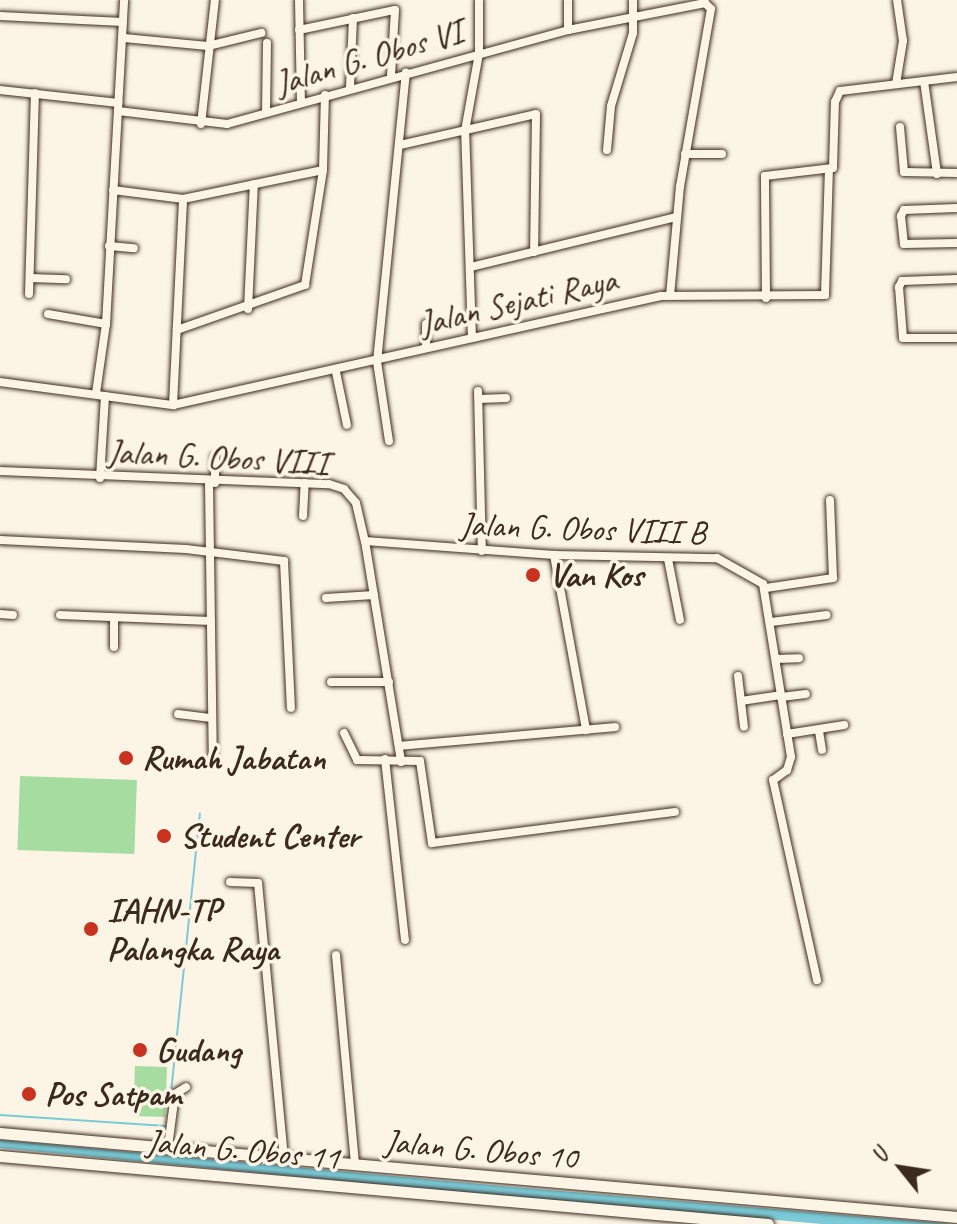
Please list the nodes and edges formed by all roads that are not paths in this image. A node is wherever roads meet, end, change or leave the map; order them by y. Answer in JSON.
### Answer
{"nodes":[{"id":1,"x":124,"y":0,"type":"edge"},
{"id":2,"x":215,"y":0,"type":"edge"},
{"id":3,"x":299,"y":0,"type":"edge"},
{"id":4,"x":479,"y":0,"type":"edge"},
{"id":5,"x":568,"y":0,"type":"edge"},
{"id":6,"x":633,"y":0,"type":"edge"},
{"id":7,"x":897,"y":0,"type":"edge"},
{"id":8,"x":665,"y":4,"type":"edge"},
{"id":9,"x":0,"y":16,"type":"edge"},
{"id":10,"x":633,"y":17,"type":"junction"},
{"id":11,"x":353,"y":18,"type":"junction"},
{"id":12,"x":123,"y":22,"type":"junction"},
{"id":13,"x":299,"y":30,"type":"junction"},
{"id":14,"x":568,"y":30,"type":"junction"},
{"id":15,"x":261,"y":33,"type":"dead end"},
{"id":16,"x":124,"y":38,"type":"junction"},
{"id":17,"x":267,"y":43,"type":"dead end"},
{"id":18,"x":208,"y":46,"type":"junction"},
{"id":19,"x":479,"y":53,"type":"junction"},
{"id":20,"x":406,"y":72,"type":"junction"},
{"id":21,"x":391,"y":75,"type":"junction"},
{"id":22,"x":873,"y":75,"type":"dead end"},
{"id":23,"x":957,"y":77,"type":"edge"},
{"id":24,"x":924,"y":81,"type":"junction"},
{"id":25,"x":896,"y":84,"type":"junction"},
{"id":26,"x":875,"y":86,"type":"junction"},
{"id":27,"x":350,"y":87,"type":"junction"},
{"id":28,"x":0,"y":90,"type":"edge"},
{"id":29,"x":35,"y":93,"type":"junction"},
{"id":30,"x":325,"y":95,"type":"junction"},
{"id":31,"x":301,"y":103,"type":"junction"},
{"id":32,"x":118,"y":107,"type":"junction"},
{"id":33,"x":266,"y":113,"type":"junction"},
{"id":34,"x":201,"y":124,"type":"junction"},
{"id":35,"x":900,"y":127,"type":"dead end"},
{"id":36,"x":465,"y":131,"type":"junction"},
{"id":37,"x":400,"y":145,"type":"junction"},
{"id":38,"x":607,"y":150,"type":"dead end"},
{"id":39,"x":685,"y":154,"type":"junction"},
{"id":40,"x":722,"y":154,"type":"dead end"},
{"id":41,"x":323,"y":170,"type":"junction"},
{"id":42,"x":829,"y":170,"type":"junction"},
{"id":43,"x":957,"y":173,"type":"edge"},
{"id":44,"x":937,"y":174,"type":"junction"},
{"id":45,"x":254,"y":184,"type":"junction"},
{"id":46,"x":113,"y":190,"type":"junction"},
{"id":47,"x":183,"y":199,"type":"junction"},
{"id":48,"x":957,"y":208,"type":"edge"},
{"id":49,"x":676,"y":217,"type":"junction"},
{"id":50,"x":957,"y":243,"type":"edge"},
{"id":51,"x":109,"y":246,"type":"junction"},
{"id":52,"x":134,"y":248,"type":"dead end"},
{"id":53,"x":534,"y":252,"type":"junction"},
{"id":54,"x":471,"y":267,"type":"junction"},
{"id":55,"x":30,"y":278,"type":"junction"},
{"id":56,"x":66,"y":279,"type":"dead end"},
{"id":57,"x":957,"y":279,"type":"edge"},
{"id":58,"x":29,"y":294,"type":"dead end"},
{"id":59,"x":670,"y":295,"type":"junction"},
{"id":60,"x":766,"y":298,"type":"junction"},
{"id":61,"x":248,"y":309,"type":"junction"},
{"id":62,"x":48,"y":314,"type":"dead end"},
{"id":63,"x":106,"y":324,"type":"junction"},
{"id":64,"x":426,"y":324,"type":"dead end"},
{"id":65,"x":177,"y":330,"type":"junction"},
{"id":66,"x":472,"y":338,"type":"junction"},
{"id":67,"x":957,"y":338,"type":"edge"},
{"id":68,"x":426,"y":348,"type":"junction"},
{"id":69,"x":377,"y":362,"type":"junction"},
{"id":70,"x":336,"y":372,"type":"junction"},
{"id":71,"x":0,"y":382,"type":"edge"},
{"id":72,"x":100,"y":394,"type":"junction"},
{"id":73,"x":506,"y":398,"type":"dead end"},
{"id":74,"x":173,"y":405,"type":"junction"},
{"id":75,"x":347,"y":425,"type":"dead end"},
{"id":76,"x":389,"y":441,"type":"dead end"},
{"id":77,"x":215,"y":457,"type":"dead end"},
{"id":78,"x":0,"y":471,"type":"edge"},
{"id":79,"x":100,"y":478,"type":"junction"},
{"id":80,"x":212,"y":483,"type":"junction"},
{"id":81,"x":305,"y":483,"type":"junction"},
{"id":82,"x":830,"y":500,"type":"dead end"},
{"id":83,"x":303,"y":516,"type":"dead end"},
{"id":84,"x":0,"y":540,"type":"edge"},
{"id":85,"x":365,"y":541,"type":"junction"},
{"id":86,"x":482,"y":551,"type":"junction"},
{"id":87,"x":211,"y":554,"type":"junction"},
{"id":88,"x":554,"y":555,"type":"junction"},
{"id":89,"x":668,"y":559,"type":"junction"},
{"id":90,"x":766,"y":588,"type":"junction"},
{"id":91,"x":374,"y":595,"type":"junction"},
{"id":92,"x":326,"y":598,"type":"dead end"},
{"id":93,"x":0,"y":614,"type":"edge"},
{"id":94,"x":13,"y":615,"type":"dead end"},
{"id":95,"x":60,"y":615,"type":"dead end"},
{"id":96,"x":827,"y":615,"type":"dead end"},
{"id":97,"x":112,"y":618,"type":"junction"},
{"id":98,"x":680,"y":620,"type":"dead end"},
{"id":99,"x":211,"y":621,"type":"junction"},
{"id":100,"x":771,"y":622,"type":"junction"},
{"id":101,"x":114,"y":647,"type":"dead end"},
{"id":102,"x":799,"y":658,"type":"dead end"},
{"id":103,"x":776,"y":659,"type":"junction"},
{"id":104,"x":738,"y":676,"type":"dead end"},
{"id":105,"x":331,"y":682,"type":"dead end"},
{"id":106,"x":389,"y":682,"type":"junction"},
{"id":107,"x":806,"y":694,"type":"dead end"},
{"id":108,"x":781,"y":696,"type":"junction"},
{"id":109,"x":741,"y":701,"type":"junction"},
{"id":110,"x":291,"y":708,"type":"dead end"},
{"id":111,"x":178,"y":714,"type":"dead end"},
{"id":112,"x":212,"y":718,"type":"junction"},
{"id":113,"x":844,"y":725,"type":"dead end"},
{"id":114,"x":615,"y":727,"type":"dead end"},
{"id":115,"x":744,"y":727,"type":"dead end"},
{"id":116,"x":586,"y":730,"type":"junction"},
{"id":117,"x":819,"y":731,"type":"junction"},
{"id":118,"x":344,"y":733,"type":"dead end"},
{"id":119,"x":787,"y":734,"type":"junction"},
{"id":120,"x":399,"y":746,"type":"junction"},
{"id":121,"x":822,"y":750,"type":"dead end"},
{"id":122,"x":385,"y":759,"type":"junction"},
{"id":123,"x":213,"y":762,"type":"dead end"},
{"id":124,"x":401,"y":762,"type":"junction"},
{"id":125,"x":675,"y":812,"type":"dead end"},
{"id":126,"x":230,"y":882,"type":"dead end"},
{"id":127,"x":405,"y":940,"type":"dead end"},
{"id":128,"x":336,"y":955,"type":"dead end"},
{"id":129,"x":817,"y":980,"type":"dead end"},
{"id":130,"x":186,"y":1087,"type":"dead end"},
{"id":131,"x":0,"y":1133,"type":"edge"},
{"id":132,"x":168,"y":1147,"type":"junction"},
{"id":133,"x":0,"y":1156,"type":"edge"},
{"id":134,"x":284,"y":1159,"type":"junction"},
{"id":135,"x":355,"y":1165,"type":"junction"},
{"id":136,"x":957,"y":1217,"type":"edge"},
{"id":137,"x":768,"y":1224,"type":"edge"}],
"edges":[{"from":1,"to":12,"type":"street"},
{"from":2,"to":18,"type":"street"},
{"from":3,"to":13,"type":"street"},
{"from":4,"to":19,"type":"street"},
{"from":5,"to":14,"type":"street"},
{"from":6,"to":10,"type":"street"},
{"from":7,"to":25,"type":"street"},
{"from":8,"to":10,"type":"street","name":"Jalan G. Obos VI"},
{"from":8,"to":39,"type":"street","name":"Jalan G. Obos VI"},
{"from":9,"to":12,"type":"street"},
{"from":10,"to":14,"type":"street","name":"Jalan G. Obos VI"},
{"from":10,"to":38,"type":"street"},
{"from":11,"to":13,"type":"street"},
{"from":11,"to":21,"type":"street"},
{"from":11,"to":27,"type":"street"},
{"from":12,"to":16,"type":"street"},
{"from":13,"to":31,"type":"street"},
{"from":14,"to":19,"type":"street","name":"Jalan G. Obos VI"},
{"from":15,"to":18,"type":"street"},
{"from":16,"to":18,"type":"street"},
{"from":16,"to":32,"type":"street"},
{"from":17,"to":33,"type":"street"},
{"from":18,"to":34,"type":"street"},
{"from":19,"to":20,"type":"street","name":"Jalan G. Obos VI"},
{"from":19,"to":36,"type":"street"},
{"from":20,"to":21,"type":"street","name":"Jalan G. Obos VI"},
{"from":20,"to":37,"type":"street"},
{"from":21,"to":27,"type":"street","name":"Jalan G. Obos VI"},
{"from":22,"to":26,"type":"street"},
{"from":23,"to":24,"type":"street"},
{"from":24,"to":25,"type":"street"},
{"from":24,"to":44,"type":"street"},
{"from":25,"to":26,"type":"street"},
{"from":26,"to":42,"type":"street"},
{"from":27,"to":30,"type":"street","name":"Jalan G. Obos VI"},
{"from":28,"to":29,"type":"street","name":"Jalan G. Obos VI"},
{"from":29,"to":32,"type":"street","name":"Jalan G. Obos VI"},
{"from":29,"to":55,"type":"street"},
{"from":30,"to":31,"type":"street","name":"Jalan G. Obos VI"},
{"from":30,"to":41,"type":"street"},
{"from":31,"to":33,"type":"street","name":"Jalan G. Obos VI"},
{"from":32,"to":34,"type":"street","name":"Jalan G. Obos VI"},
{"from":32,"to":46,"type":"street"},
{"from":33,"to":34,"type":"street","name":"Jalan G. Obos VI"},
{"from":35,"to":44,"type":"street"},
{"from":36,"to":37,"type":"street"},
{"from":36,"to":53,"type":"street"},
{"from":36,"to":54,"type":"street"},
{"from":37,"to":69,"type":"street"},
{"from":39,"to":40,"type":"street"},
{"from":39,"to":49,"type":"street"},
{"from":41,"to":45,"type":"street"},
{"from":41,"to":61,"type":"street"},
{"from":42,"to":60,"type":"street","name":"Jalan Sejati Raya"},
{"from":42,"to":60,"type":"street"},
{"from":43,"to":44,"type":"street"},
{"from":45,"to":47,"type":"street"},
{"from":45,"to":61,"type":"street"},
{"from":46,"to":47,"type":"street"},
{"from":46,"to":51,"type":"street"},
{"from":47,"to":65,"type":"street"},
{"from":48,"to":50,"type":"street"},
{"from":49,"to":53,"type":"street"},
{"from":49,"to":59,"type":"street"},
{"from":51,"to":52,"type":"street"},
{"from":51,"to":63,"type":"street"},
{"from":53,"to":54,"type":"street"},
{"from":54,"to":66,"type":"street"},
{"from":55,"to":56,"type":"street"},
{"from":55,"to":58,"type":"street"},
{"from":57,"to":67,"type":"street"},
{"from":59,"to":60,"type":"street","name":"Jalan Sejati Raya"},
{"from":59,"to":66,"type":"street","name":"Jalan Sejati Raya"},
{"from":61,"to":65,"type":"street"},
{"from":62,"to":63,"type":"street"},
{"from":63,"to":72,"type":"street"},
{"from":64,"to":68,"type":"street"},
{"from":65,"to":74,"type":"street"},
{"from":66,"to":68,"type":"street","name":"Jalan Sejati Raya"},
{"from":68,"to":69,"type":"street","name":"Jalan Sejati Raya"},
{"from":69,"to":70,"type":"street","name":"Jalan Sejati Raya"},
{"from":69,"to":76,"type":"street"},
{"from":70,"to":74,"type":"street","name":"Jalan Sejati Raya"},
{"from":70,"to":75,"type":"street"},
{"from":71,"to":72,"type":"street","name":"Jalan Sejati Raya"},
{"from":72,"to":74,"type":"street","name":"Jalan Sejati Raya"},
{"from":72,"to":79,"type":"street"},
{"from":73,"to":86,"type":"street"},
{"from":77,"to":80,"type":"street"},
{"from":78,"to":79,"type":"street","name":"Jalan G. Obos VIII"},
{"from":79,"to":80,"type":"street","name":"Jalan G. Obos VIII"},
{"from":80,"to":81,"type":"street","name":"Jalan G. Obos VIII"},
{"from":80,"to":87,"type":"street"},
{"from":81,"to":83,"type":"street"},
{"from":81,"to":85,"type":"street","name":"Jalan G. Obos VIII"},
{"from":82,"to":90,"type":"street"},
{"from":84,"to":87,"type":"street"},
{"from":85,"to":86,"type":"street","name":"Jalan G. Obos VIII B"},
{"from":85,"to":91,"type":"street","name":"Jalan G. Obos VIII"},
{"from":86,"to":88,"type":"street","name":"Jalan G. Obos VIII B"},
{"from":87,"to":99,"type":"street"},
{"from":87,"to":110,"type":"street"},
{"from":88,"to":89,"type":"street","name":"Jalan G. Obos VIII B"},
{"from":88,"to":116,"type":"street"},
{"from":89,"to":90,"type":"street","name":"Jalan G. Obos VIII B"},
{"from":89,"to":98,"type":"street"},
{"from":90,"to":100,"type":"street"},
{"from":91,"to":92,"type":"street"},
{"from":91,"to":106,"type":"street","name":"Jalan G. Obos VIII"},
{"from":93,"to":94,"type":"street"},
{"from":95,"to":97,"type":"street"},
{"from":96,"to":100,"type":"street"},
{"from":97,"to":99,"type":"street"},
{"from":97,"to":101,"type":"street"},
{"from":99,"to":112,"type":"street"},
{"from":100,"to":103,"type":"street"},
{"from":102,"to":103,"type":"street"},
{"from":103,"to":108,"type":"street"},
{"from":104,"to":109,"type":"street"},
{"from":105,"to":106,"type":"street"},
{"from":106,"to":120,"type":"street","name":"Jalan G. Obos VIII"},
{"from":107,"to":108,"type":"street"},
{"from":108,"to":109,"type":"street"},
{"from":108,"to":119,"type":"street"},
{"from":109,"to":115,"type":"street"},
{"from":111,"to":112,"type":"street"},
{"from":112,"to":123,"type":"street"},
{"from":113,"to":117,"type":"street"},
{"from":114,"to":116,"type":"street"},
{"from":116,"to":120,"type":"street"},
{"from":117,"to":119,"type":"street"},
{"from":117,"to":121,"type":"street"},
{"from":118,"to":122,"type":"street"},
{"from":119,"to":129,"type":"street"},
{"from":120,"to":124,"type":"street","name":"Jalan G. Obos VIII"},
{"from":122,"to":124,"type":"street"},
{"from":122,"to":127,"type":"street"},
{"from":124,"to":125,"type":"street"},
{"from":126,"to":134,"type":"street"},
{"from":128,"to":135,"type":"street"},
{"from":130,"to":132,"type":"street"},
{"from":131,"to":132,"type":"street","name":"Jalan G. Obos 10"},
{"from":132,"to":134,"type":"street","name":"Jalan G. Obos 10"},
{"from":133,"to":137,"type":"street","name":"Jalan G. Obos 11"},
{"from":134,"to":135,"type":"street","name":"Jalan G. Obos 10"},
{"from":135,"to":136,"type":"street","name":"Jalan G. Obos 10"}]}
